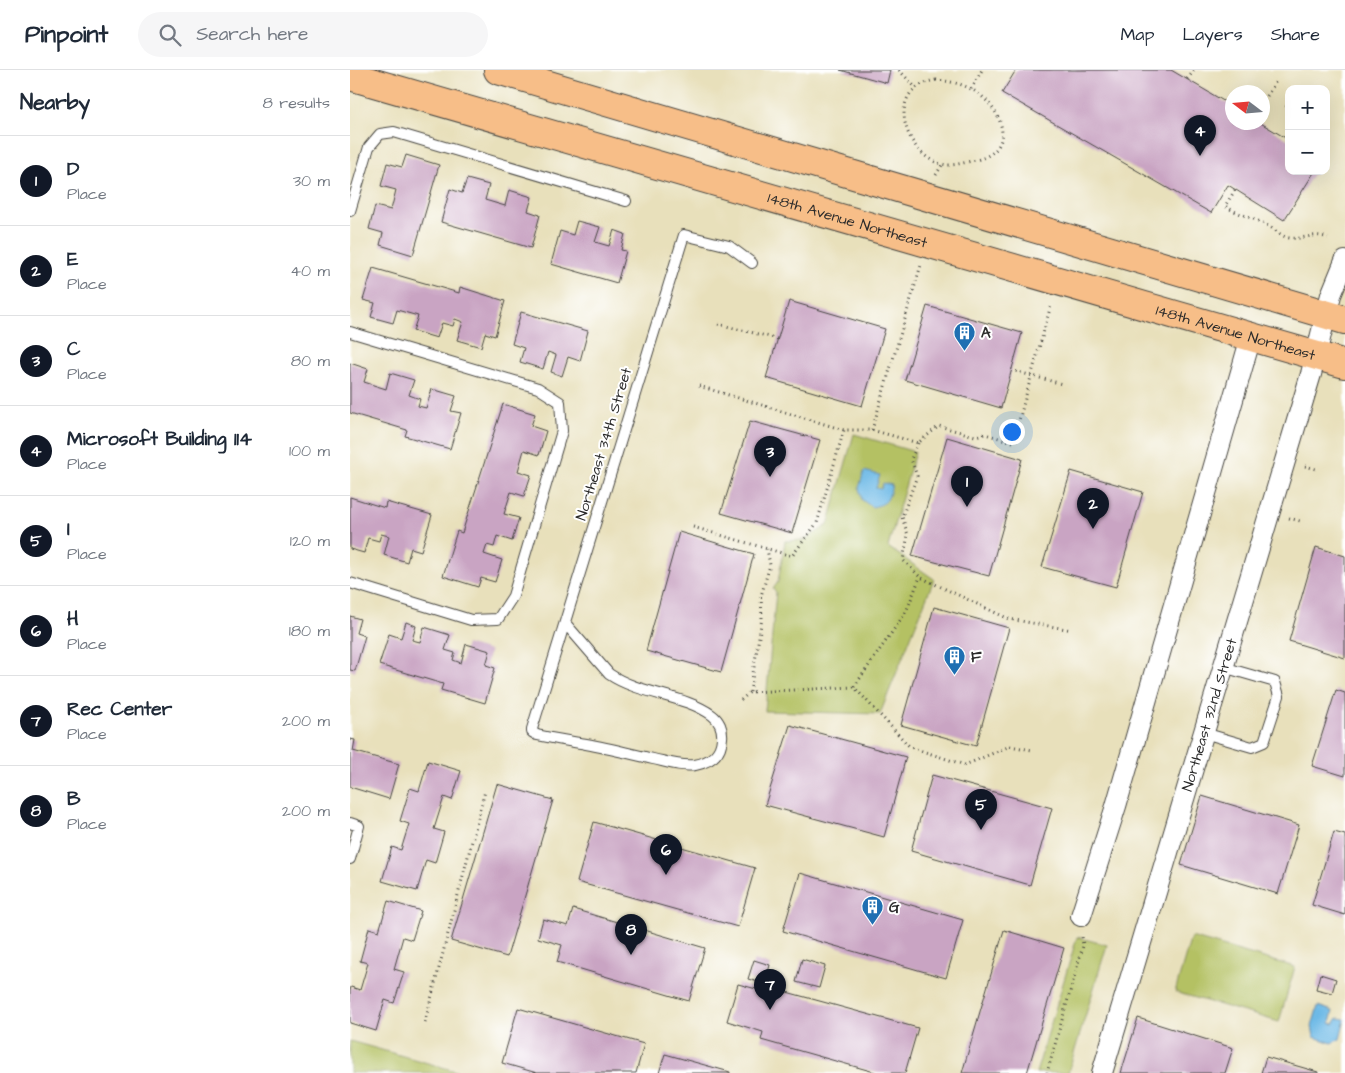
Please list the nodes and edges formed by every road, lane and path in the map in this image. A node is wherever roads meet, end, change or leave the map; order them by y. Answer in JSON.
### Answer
{"nodes":[{"id":1,"x":498,"y":70,"type":"edge"},
{"id":2,"x":899,"y":70,"type":"edge"},
{"id":3,"x":982,"y":70,"type":"edge"},
{"id":4,"x":1193,"y":71,"type":"edge"},
{"id":5,"x":350,"y":76,"type":"edge"},
{"id":6,"x":1187,"y":79,"type":"dead end"},
{"id":7,"x":1276,"y":80,"type":"dead end"},
{"id":8,"x":916,"y":88,"type":"junction"},
{"id":9,"x":971,"y":88,"type":"junction"},
{"id":10,"x":1270,"y":91,"type":"edge"},
{"id":11,"x":942,"y":165,"type":"junction"},
{"id":12,"x":934,"y":179,"type":"dead end"},
{"id":13,"x":1235,"y":190,"type":"dead end"},
{"id":14,"x":626,"y":201,"type":"dead end"},
{"id":15,"x":350,"y":211,"type":"edge"},
{"id":16,"x":1328,"y":238,"type":"dead end"},
{"id":17,"x":1345,"y":261,"type":"edge"},
{"id":18,"x":922,"y":262,"type":"dead end"},
{"id":19,"x":752,"y":263,"type":"dead end"},
{"id":20,"x":1053,"y":300,"type":"dead end"},
{"id":21,"x":1335,"y":317,"type":"edge"},
{"id":22,"x":718,"y":324,"type":"dead end"},
{"id":23,"x":350,"y":332,"type":"edge"},
{"id":24,"x":1251,"y":337,"type":"junction"},
{"id":25,"x":778,"y":339,"type":"dead end"},
{"id":26,"x":1316,"y":356,"type":"junction"},
{"id":27,"x":1345,"y":364,"type":"edge"},
{"id":28,"x":1011,"y":370,"type":"dead end"},
{"id":29,"x":1032,"y":375,"type":"junction"},
{"id":30,"x":1062,"y":384,"type":"dead end"},
{"id":31,"x":699,"y":386,"type":"dead end"},
{"id":32,"x":844,"y":430,"type":"junction"},
{"id":33,"x":872,"y":430,"type":"junction"},
{"id":34,"x":918,"y":443,"type":"junction"},
{"id":35,"x":693,"y":527,"type":"dead end"},
{"id":36,"x":767,"y":549,"type":"junction"},
{"id":37,"x":920,"y":577,"type":"junction"},
{"id":38,"x":350,"y":582,"type":"edge"},
{"id":39,"x":566,"y":623,"type":"junction"},
{"id":40,"x":1072,"y":630,"type":"dead end"},
{"id":41,"x":1223,"y":667,"type":"junction"},
{"id":42,"x":854,"y":687,"type":"junction"},
{"id":43,"x":750,"y":692,"type":"junction"},
{"id":44,"x":741,"y":700,"type":"dead end"},
{"id":45,"x":1204,"y":733,"type":"junction"},
{"id":46,"x":1032,"y":750,"type":"dead end"},
{"id":47,"x":486,"y":791,"type":"dead end"},
{"id":48,"x":350,"y":823,"type":"edge"},
{"id":49,"x":350,"y":859,"type":"edge"},
{"id":50,"x":1081,"y":916,"type":"joint"},
{"id":51,"x":425,"y":1022,"type":"dead end"},
{"id":52,"x":1047,"y":1073,"type":"edge"},
{"id":53,"x":1102,"y":1073,"type":"edge"}],
"edges":[{"from":1,"to":21,"type":"main road"},
{"from":2,"to":8,"type":"path"},
{"from":3,"to":9,"type":"path"},
{"from":4,"to":6,"type":"path"},
{"from":5,"to":24,"type":"main road","name":"148th Avenue Northeast"},
{"from":7,"to":10,"type":"path"},
{"from":8,"to":9,"type":"path"},
{"from":8,"to":11,"type":"path"},
{"from":9,"to":11,"type":"path"},
{"from":11,"to":12,"type":"path"},
{"from":13,"to":16,"type":"path"},
{"from":14,"to":15,"type":"lane"},
{"from":17,"to":21,"type":"street","name":"Northeast 32nd Street"},
{"from":18,"to":33,"type":"path"},
{"from":19,"to":39,"type":"lane","name":"Northeast 34th Street"},
{"from":20,"to":29,"type":"path"},
{"from":21,"to":26,"type":"street","name":"Northeast 32nd Street"},
{"from":22,"to":25,"type":"path"},
{"from":23,"to":38,"type":"lane"},
{"from":24,"to":26,"type":"main road","name":"148th Avenue Northeast"},
{"from":24,"to":50,"type":"street"},
{"from":26,"to":27,"type":"main road","name":"148th Avenue Northeast"},
{"from":26,"to":41,"type":"street","name":"Northeast 32nd Street"},
{"from":28,"to":29,"type":"path"},
{"from":29,"to":30,"type":"path"},
{"from":29,"to":34,"type":"path"},
{"from":31,"to":32,"type":"path"},
{"from":32,"to":33,"type":"path"},
{"from":32,"to":36,"type":"path"},
{"from":33,"to":34,"type":"path"},
{"from":34,"to":37,"type":"path"},
{"from":35,"to":36,"type":"path"},
{"from":36,"to":43,"type":"path"},
{"from":37,"to":40,"type":"path"},
{"from":37,"to":42,"type":"path"},
{"from":39,"to":39,"type":"lane","name":"Northeast 34th Street"},
{"from":41,"to":45,"type":"street","name":"Northeast 32nd Street"},
{"from":41,"to":45,"type":"lane"},
{"from":42,"to":43,"type":"path"},
{"from":42,"to":46,"type":"path"},
{"from":43,"to":44,"type":"path"},
{"from":45,"to":53,"type":"street","name":"Northeast 32nd Street"},
{"from":47,"to":51,"type":"path"},
{"from":48,"to":49,"type":"lane"},
{"from":50,"to":52,"type":"path"}]}
